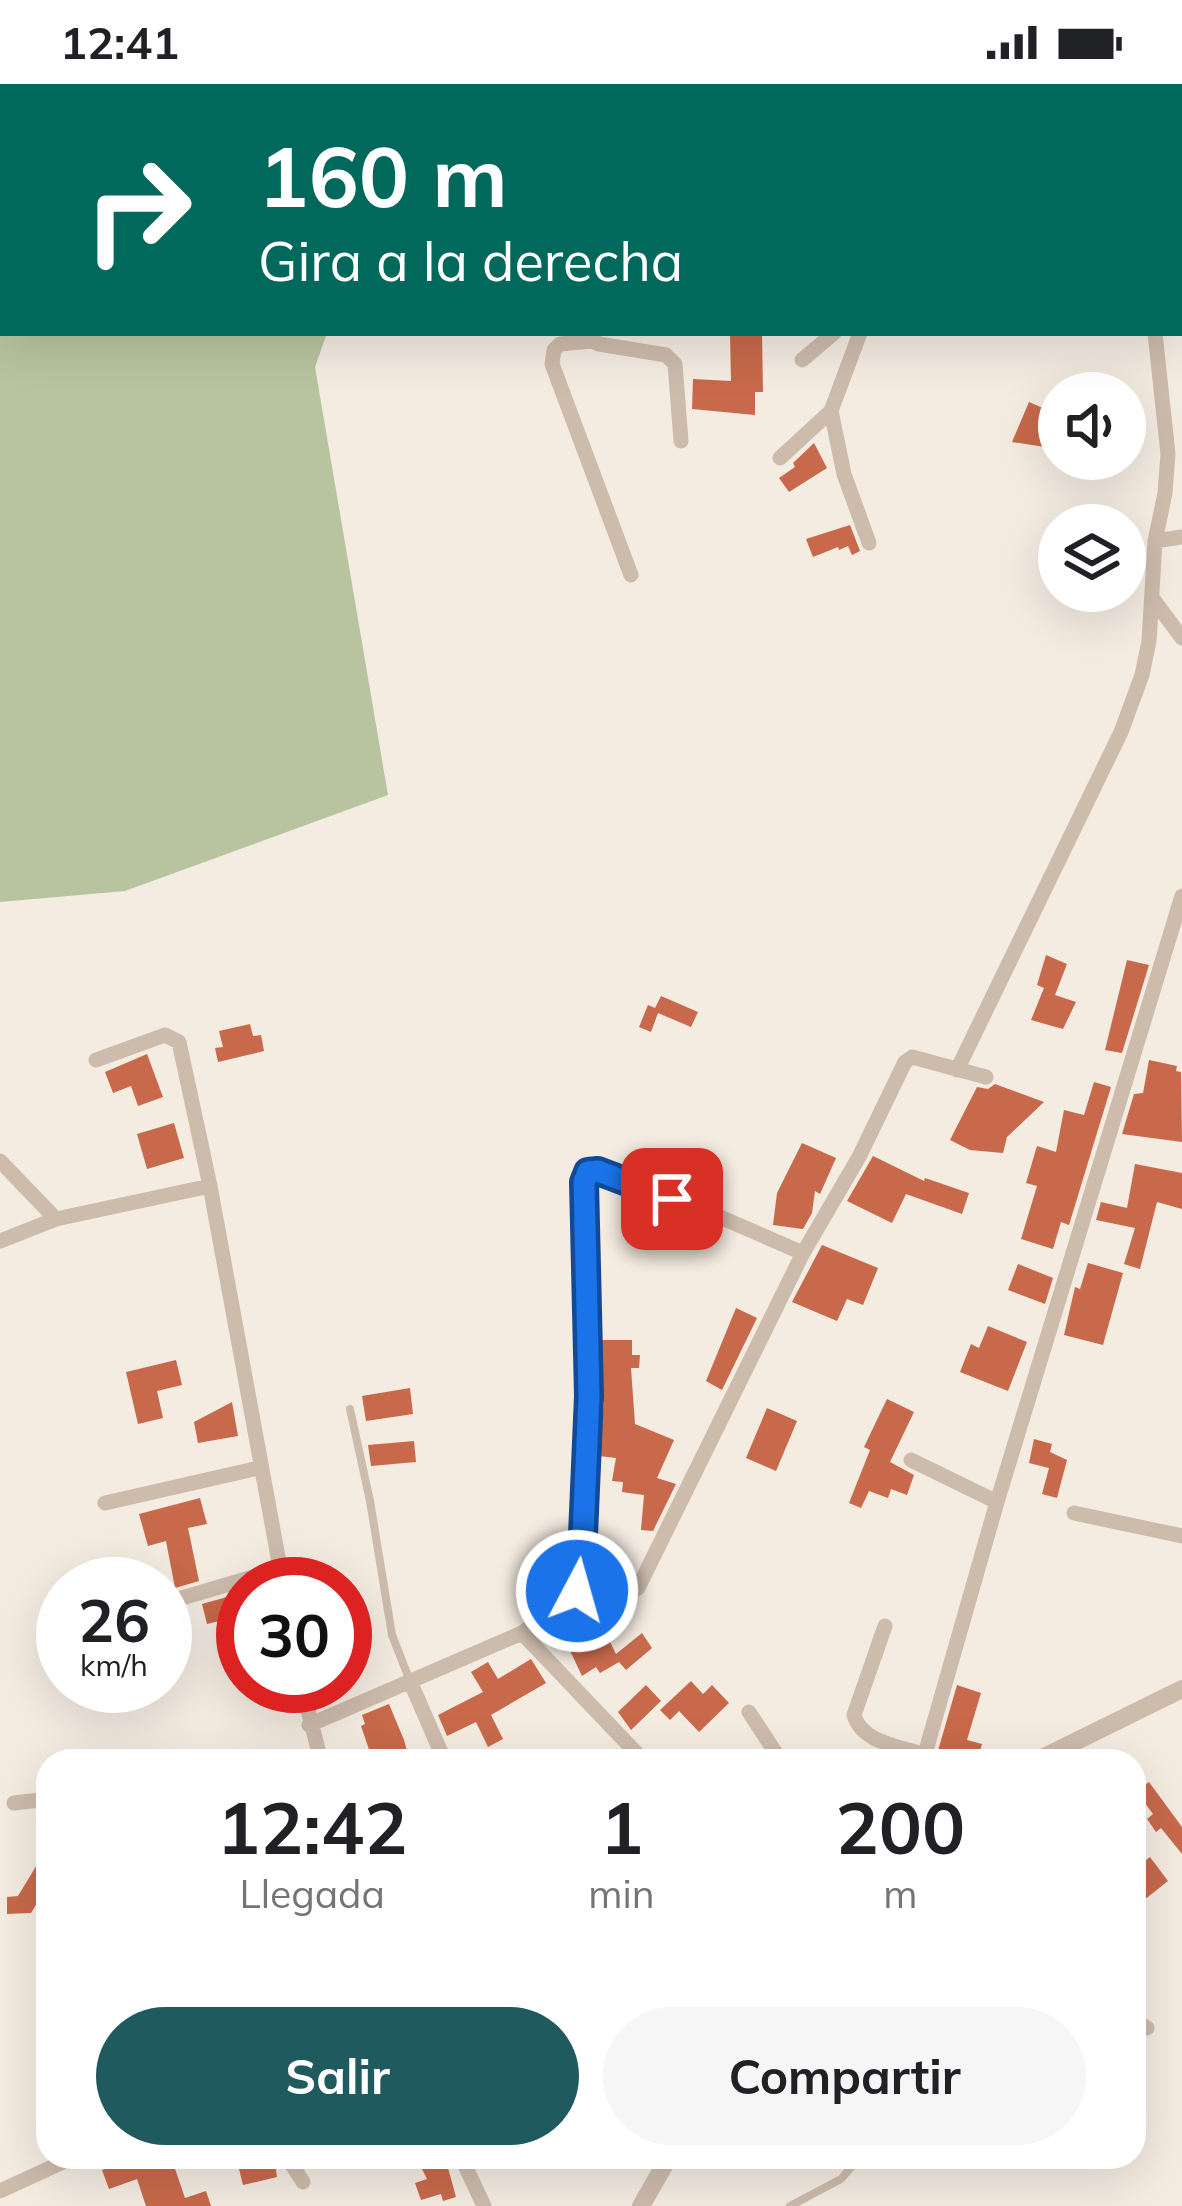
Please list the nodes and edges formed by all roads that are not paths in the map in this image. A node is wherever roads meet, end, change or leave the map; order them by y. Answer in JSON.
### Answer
{"nodes":[{"id":1,"x":830,"y":336,"type":"edge"},
{"id":2,"x":859,"y":336,"type":"edge"},
{"id":3,"x":1155,"y":336,"type":"edge"},
{"id":4,"x":592,"y":337,"type":"edge"},
{"id":5,"x":802,"y":360,"type":"dead end"},
{"id":6,"x":831,"y":411,"type":"junction"},
{"id":7,"x":681,"y":441,"type":"dead end"},
{"id":8,"x":780,"y":458,"type":"dead end"},
{"id":9,"x":1182,"y":537,"type":"edge"},
{"id":10,"x":1155,"y":541,"type":"junction"},
{"id":11,"x":869,"y":543,"type":"dead end"},
{"id":12,"x":631,"y":575,"type":"dead end"},
{"id":13,"x":1152,"y":596,"type":"junction"},
{"id":14,"x":1182,"y":638,"type":"edge"},
{"id":15,"x":1182,"y":896,"type":"edge"},
{"id":16,"x":96,"y":1060,"type":"dead end"},
{"id":17,"x":957,"y":1070,"type":"junction"},
{"id":18,"x":986,"y":1076,"type":"dead end"},
{"id":19,"x":0,"y":1161,"type":"edge"},
{"id":20,"x":210,"y":1186,"type":"junction"},
{"id":21,"x":56,"y":1219,"type":"junction"},
{"id":22,"x":0,"y":1241,"type":"edge"},
{"id":23,"x":803,"y":1252,"type":"junction"},
{"id":24,"x":350,"y":1409,"type":"dead end"},
{"id":25,"x":911,"y":1460,"type":"dead end"},
{"id":26,"x":260,"y":1468,"type":"junction"},
{"id":27,"x":997,"y":1502,"type":"junction"},
{"id":28,"x":105,"y":1503,"type":"dead end"},
{"id":29,"x":1073,"y":1513,"type":"dead end"},
{"id":30,"x":1182,"y":1536,"type":"edge"},
{"id":31,"x":277,"y":1557,"type":"edge"},
{"id":32,"x":577,"y":1591,"type":"junction"},
{"id":33,"x":885,"y":1626,"type":"dead end"},
{"id":34,"x":521,"y":1633,"type":"junction"},
{"id":35,"x":410,"y":1681,"type":"junction"},
{"id":36,"x":1182,"y":1689,"type":"edge"},
{"id":37,"x":748,"y":1712,"type":"dead end"},
{"id":38,"x":307,"y":1713,"type":"edge"},
{"id":39,"x":309,"y":1725,"type":"junction"},
{"id":40,"x":317,"y":1749,"type":"edge"},
{"id":41,"x":440,"y":1749,"type":"edge"},
{"id":42,"x":632,"y":1749,"type":"edge"},
{"id":43,"x":773,"y":1749,"type":"edge"},
{"id":44,"x":901,"y":1749,"type":"edge"},
{"id":45,"x":927,"y":1749,"type":"edge"},
{"id":46,"x":1060,"y":1749,"type":"edge"},
{"id":47,"x":36,"y":1800,"type":"edge"},
{"id":48,"x":14,"y":1802,"type":"dead end"},
{"id":49,"x":48,"y":2169,"type":"edge"},
{"id":50,"x":294,"y":2169,"type":"edge"},
{"id":51,"x":467,"y":2169,"type":"edge"},
{"id":52,"x":662,"y":2169,"type":"edge"},
{"id":53,"x":850,"y":2169,"type":"edge"},
{"id":54,"x":303,"y":2182,"type":"dead end"},
{"id":55,"x":0,"y":2191,"type":"edge"},
{"id":56,"x":484,"y":2206,"type":"edge"},
{"id":57,"x":641,"y":2206,"type":"edge"},
{"id":58,"x":790,"y":2206,"type":"edge"}],
"edges":[{"from":1,"to":5,"type":"street"},
{"from":2,"to":6,"type":"street"},
{"from":3,"to":10,"type":"street"},
{"from":4,"to":7,"type":"street"},
{"from":4,"to":12,"type":"street"},
{"from":6,"to":8,"type":"street"},
{"from":6,"to":11,"type":"street"},
{"from":9,"to":10,"type":"street"},
{"from":10,"to":13,"type":"street"},
{"from":13,"to":14,"type":"street"},
{"from":13,"to":17,"type":"street"},
{"from":15,"to":27,"type":"street"},
{"from":16,"to":20,"type":"street"},
{"from":17,"to":18,"type":"street"},
{"from":17,"to":23,"type":"street"},
{"from":19,"to":21,"type":"street"},
{"from":20,"to":21,"type":"street"},
{"from":20,"to":26,"type":"street"},
{"from":21,"to":22,"type":"street"},
{"from":23,"to":32,"type":"street"},
{"from":23,"to":32,"type":"street"},
{"from":24,"to":35,"type":"lane"},
{"from":25,"to":27,"type":"street"},
{"from":26,"to":28,"type":"street"},
{"from":26,"to":31,"type":"street"},
{"from":27,"to":45,"type":"street"},
{"from":29,"to":30,"type":"street"},
{"from":32,"to":34,"type":"street"},
{"from":33,"to":44,"type":"street"},
{"from":34,"to":35,"type":"street"},
{"from":34,"to":42,"type":"street"},
{"from":35,"to":39,"type":"street"},
{"from":35,"to":41,"type":"street"},
{"from":36,"to":46,"type":"street"},
{"from":37,"to":43,"type":"street"},
{"from":38,"to":39,"type":"street"},
{"from":39,"to":40,"type":"street"},
{"from":47,"to":48,"type":"street"},
{"from":49,"to":55,"type":"street"},
{"from":50,"to":54,"type":"street"},
{"from":51,"to":56,"type":"street"},
{"from":52,"to":57,"type":"street"},
{"from":53,"to":58,"type":"lane"}]}
